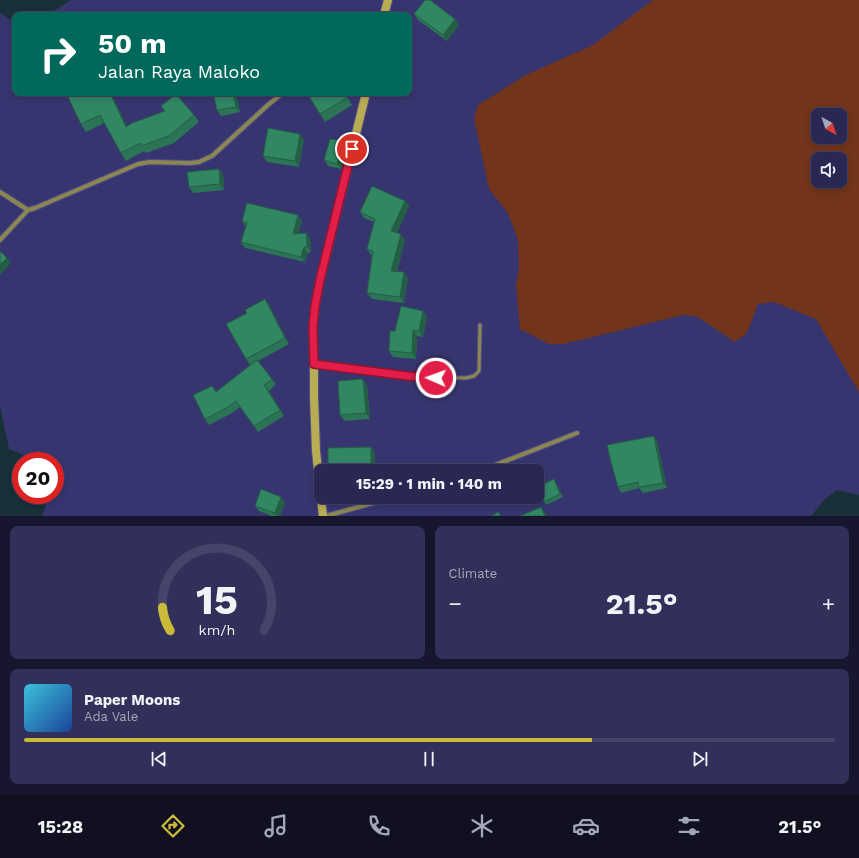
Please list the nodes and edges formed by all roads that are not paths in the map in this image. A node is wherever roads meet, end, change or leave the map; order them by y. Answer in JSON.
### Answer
{"nodes":[{"id":1,"x":388,"y":0,"type":"edge"},
{"id":2,"x":385,"y":12,"type":"edge"},
{"id":3,"x":279,"y":96,"type":"edge"},
{"id":4,"x":365,"y":96,"type":"edge"},
{"id":5,"x":0,"y":192,"type":"edge"},
{"id":6,"x":28,"y":210,"type":"junction"},
{"id":7,"x":0,"y":240,"type":"edge"},
{"id":8,"x":480,"y":325,"type":"dead end"},
{"id":9,"x":314,"y":364,"type":"junction"},
{"id":10,"x":577,"y":433,"type":"dead end"},
{"id":11,"x":498,"y":464,"type":"edge"},
{"id":12,"x":370,"y":504,"type":"edge"},
{"id":13,"x":323,"y":516,"type":"edge"},
{"id":14,"x":326,"y":516,"type":"edge"}],
"edges":[{"from":1,"to":2,"type":"street"},
{"from":3,"to":6,"type":"street"},
{"from":4,"to":9,"type":"street"},
{"from":5,"to":6,"type":"street"},
{"from":6,"to":7,"type":"street"},
{"from":8,"to":9,"type":"lane"},
{"from":9,"to":13,"type":"street"},
{"from":10,"to":11,"type":"street"},
{"from":12,"to":14,"type":"street"}]}
